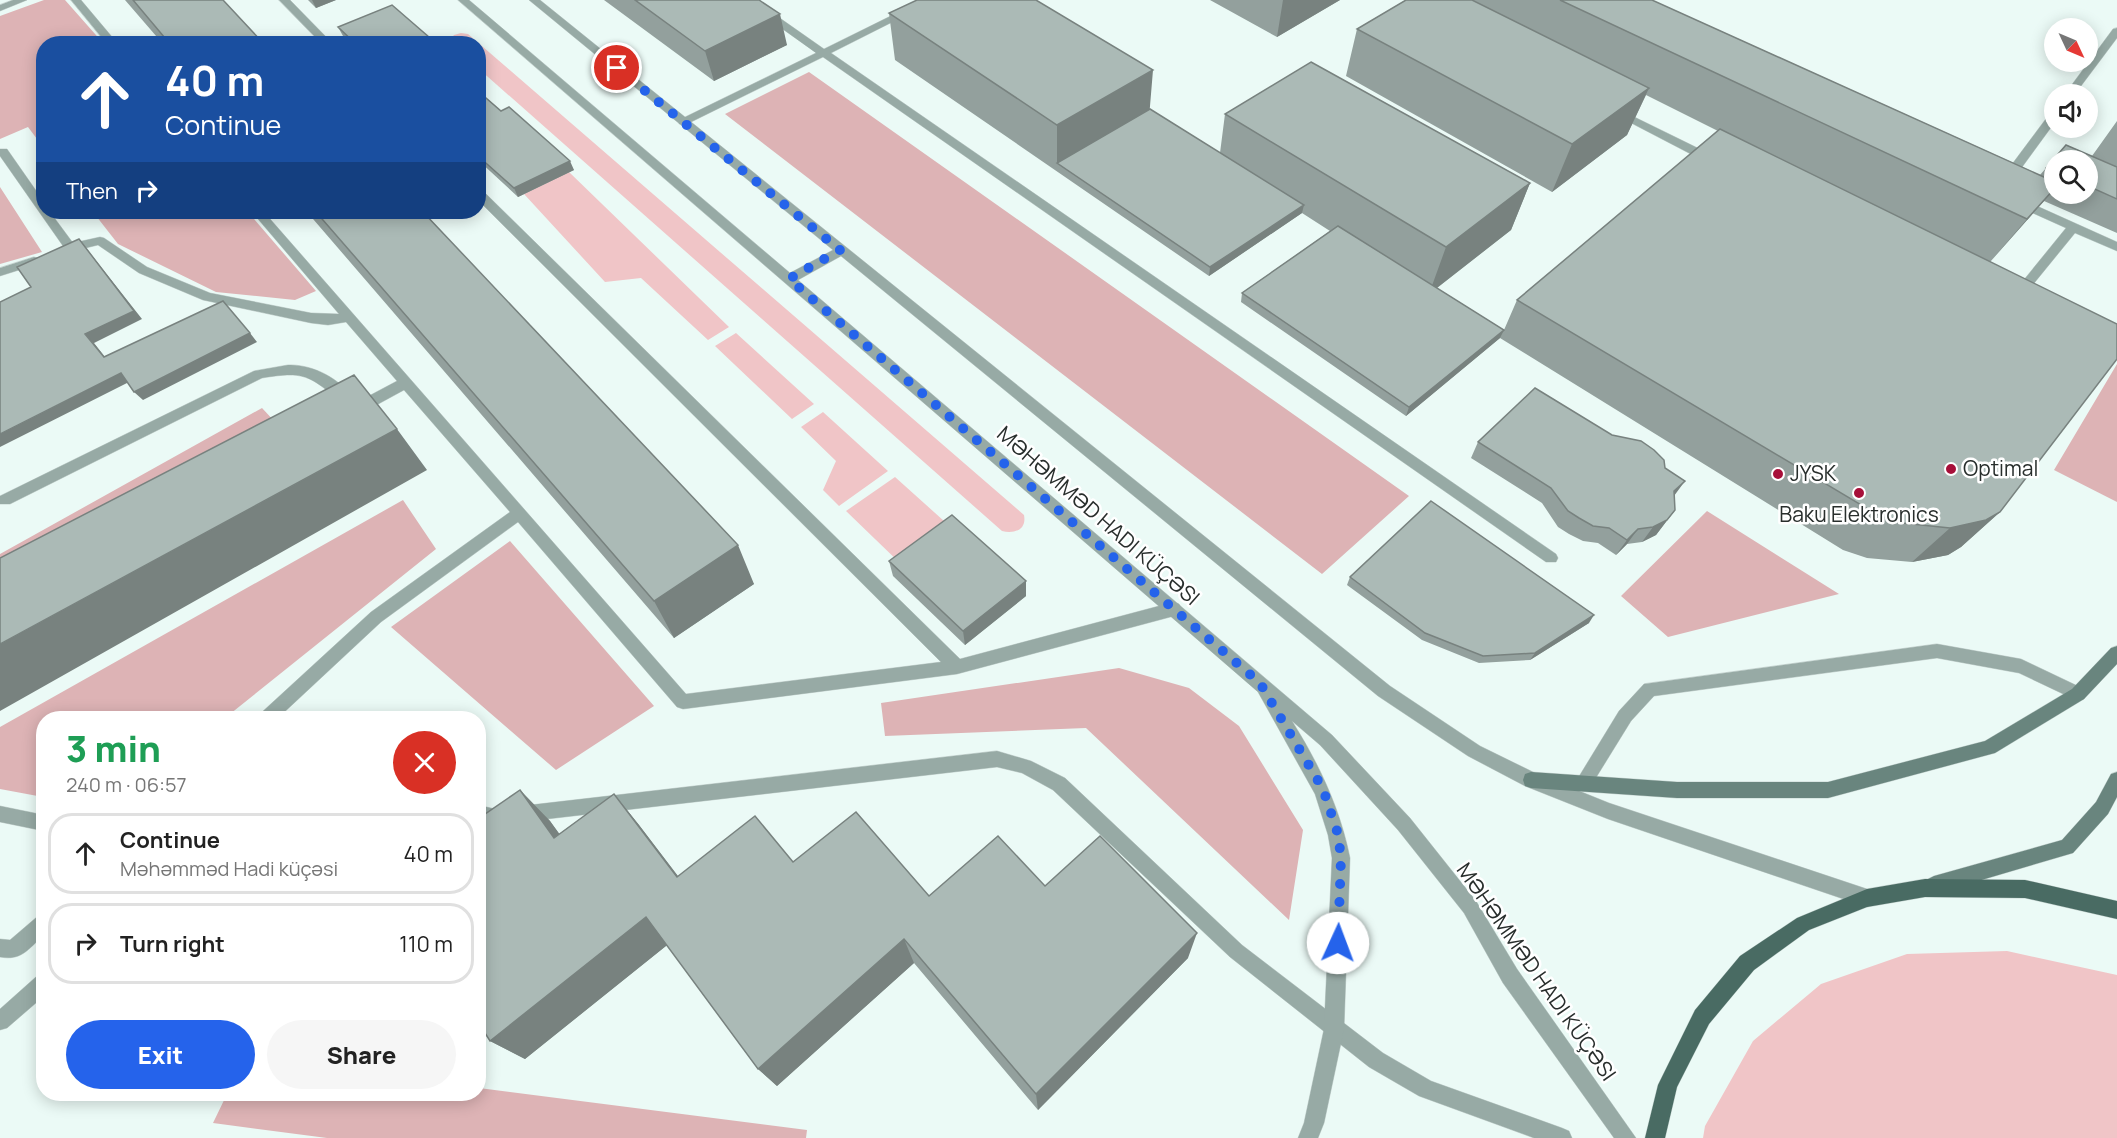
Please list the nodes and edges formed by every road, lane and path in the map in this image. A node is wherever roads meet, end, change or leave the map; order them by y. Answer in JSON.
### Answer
{"nodes":[{"id":1,"x":22,"y":0,"type":"edge"},
{"id":2,"x":76,"y":0,"type":"edge"},
{"id":3,"x":284,"y":0,"type":"edge"},
{"id":4,"x":463,"y":0,"type":"edge"},
{"id":5,"x":534,"y":0,"type":"edge"},
{"id":6,"x":747,"y":0,"type":"edge"},
{"id":7,"x":931,"y":0,"type":"edge"},
{"id":8,"x":0,"y":8,"type":"edge"},
{"id":9,"x":2117,"y":31,"type":"edge"},
{"id":10,"x":106,"y":36,"type":"edge"},
{"id":11,"x":320,"y":36,"type":"edge"},
{"id":12,"x":822,"y":54,"type":"junction"},
{"id":13,"x":2077,"y":84,"type":"edge"},
{"id":14,"x":1609,"y":108,"type":"edge"},
{"id":15,"x":683,"y":122,"type":"junction"},
{"id":16,"x":2044,"y":131,"type":"edge"},
{"id":17,"x":3,"y":152,"type":"dead end"},
{"id":18,"x":1725,"y":167,"type":"edge"},
{"id":19,"x":36,"y":199,"type":"edge"},
{"id":20,"x":486,"y":201,"type":"edge"},
{"id":21,"x":50,"y":219,"type":"edge"},
{"id":22,"x":264,"y":219,"type":"edge"},
{"id":23,"x":2073,"y":227,"type":"junction"},
{"id":24,"x":70,"y":247,"type":"junction"},
{"id":25,"x":2117,"y":247,"type":"edge"},
{"id":26,"x":840,"y":250,"type":"junction"},
{"id":27,"x":0,"y":272,"type":"edge"},
{"id":28,"x":789,"y":279,"type":"junction"},
{"id":29,"x":2009,"y":297,"type":"edge"},
{"id":30,"x":348,"y":317,"type":"junction"},
{"id":31,"x":405,"y":383,"type":"junction"},
{"id":32,"x":357,"y":408,"type":"junction"},
{"id":33,"x":338,"y":421,"type":"edge"},
{"id":34,"x":5,"y":500,"type":"dead end"},
{"id":35,"x":519,"y":513,"type":"junction"},
{"id":36,"x":1551,"y":558,"type":"dead end"},
{"id":37,"x":1174,"y":609,"type":"junction"},
{"id":38,"x":2117,"y":653,"type":"edge"},
{"id":39,"x":957,"y":667,"type":"junction"},
{"id":40,"x":1260,"y":683,"type":"junction"},
{"id":41,"x":2078,"y":694,"type":"junction"},
{"id":42,"x":275,"y":711,"type":"edge"},
{"id":43,"x":1532,"y":780,"type":"junction"},
{"id":44,"x":2117,"y":780,"type":"edge"},
{"id":45,"x":1583,"y":783,"type":"junction"},
{"id":46,"x":0,"y":814,"type":"edge"},
{"id":47,"x":486,"y":815,"type":"edge"},
{"id":48,"x":36,"y":821,"type":"edge"},
{"id":49,"x":1925,"y":888,"type":"junction"},
{"id":50,"x":1867,"y":898,"type":"junction"},
{"id":51,"x":2117,"y":910,"type":"edge"},
{"id":52,"x":36,"y":929,"type":"edge"},
{"id":53,"x":0,"y":948,"type":"edge"},
{"id":54,"x":36,"y":990,"type":"edge"},
{"id":55,"x":0,"y":1021,"type":"edge"},
{"id":56,"x":1334,"y":1029,"type":"junction"},
{"id":57,"x":1308,"y":1138,"type":"edge"},
{"id":58,"x":1562,"y":1138,"type":"edge"},
{"id":59,"x":1626,"y":1138,"type":"edge"},
{"id":60,"x":1655,"y":1138,"type":"edge"}],
"edges":[{"from":1,"to":8,"type":"street"},
{"from":2,"to":10,"type":"street"},
{"from":3,"to":11,"type":"street"},
{"from":4,"to":28,"type":"street","name":"MƏHƏMMƏD HADI KÜÇƏSI"},
{"from":5,"to":15,"type":"street","name":"MƏHƏMMƏD HADI KÜÇƏSI"},
{"from":6,"to":12,"type":"street"},
{"from":7,"to":12,"type":"street"},
{"from":9,"to":13,"type":"street"},
{"from":12,"to":15,"type":"street"},
{"from":12,"to":36,"type":"street"},
{"from":14,"to":18,"type":"street"},
{"from":15,"to":26,"type":"street","name":"MƏHƏMMƏD HADI KÜÇƏSI"},
{"from":16,"to":23,"type":"street"},
{"from":17,"to":19,"type":"street"},
{"from":20,"to":39,"type":"street"},
{"from":21,"to":24,"type":"street"},
{"from":22,"to":30,"type":"street"},
{"from":23,"to":25,"type":"street"},
{"from":23,"to":29,"type":"street"},
{"from":24,"to":27,"type":"street"},
{"from":24,"to":30,"type":"street"},
{"from":26,"to":28,"type":"street"},
{"from":26,"to":43,"type":"street","name":"MƏHƏMMƏD HADI KÜÇƏSI"},
{"from":28,"to":37,"type":"street","name":"MƏHƏMMƏD HADI KÜÇƏSI"},
{"from":30,"to":31,"type":"street"},
{"from":31,"to":32,"type":"street"},
{"from":31,"to":35,"type":"street"},
{"from":32,"to":33,"type":"street"},
{"from":32,"to":34,"type":"street"},
{"from":35,"to":39,"type":"street"},
{"from":35,"to":42,"type":"street"},
{"from":37,"to":39,"type":"street"},
{"from":37,"to":40,"type":"street","name":"MƏHƏMMƏD HADI KÜÇƏSI"},
{"from":38,"to":41,"type":"main road"},
{"from":40,"to":56,"type":"street"},
{"from":40,"to":59,"type":"street","name":"MƏHƏMMƏD HADI KÜÇƏSI"},
{"from":41,"to":45,"type":"main road"},
{"from":41,"to":45,"type":"street"},
{"from":43,"to":45,"type":"main road"},
{"from":43,"to":50,"type":"street","name":"MƏHƏMMƏD HADI KÜÇƏSI"},
{"from":44,"to":49,"type":"main road"},
{"from":46,"to":48,"type":"street"},
{"from":47,"to":56,"type":"street"},
{"from":49,"to":50,"type":"main road"},
{"from":49,"to":51,"type":"main road"},
{"from":50,"to":60,"type":"main road"},
{"from":52,"to":53,"type":"street"},
{"from":54,"to":55,"type":"street"},
{"from":56,"to":57,"type":"street"},
{"from":56,"to":58,"type":"street"}]}
